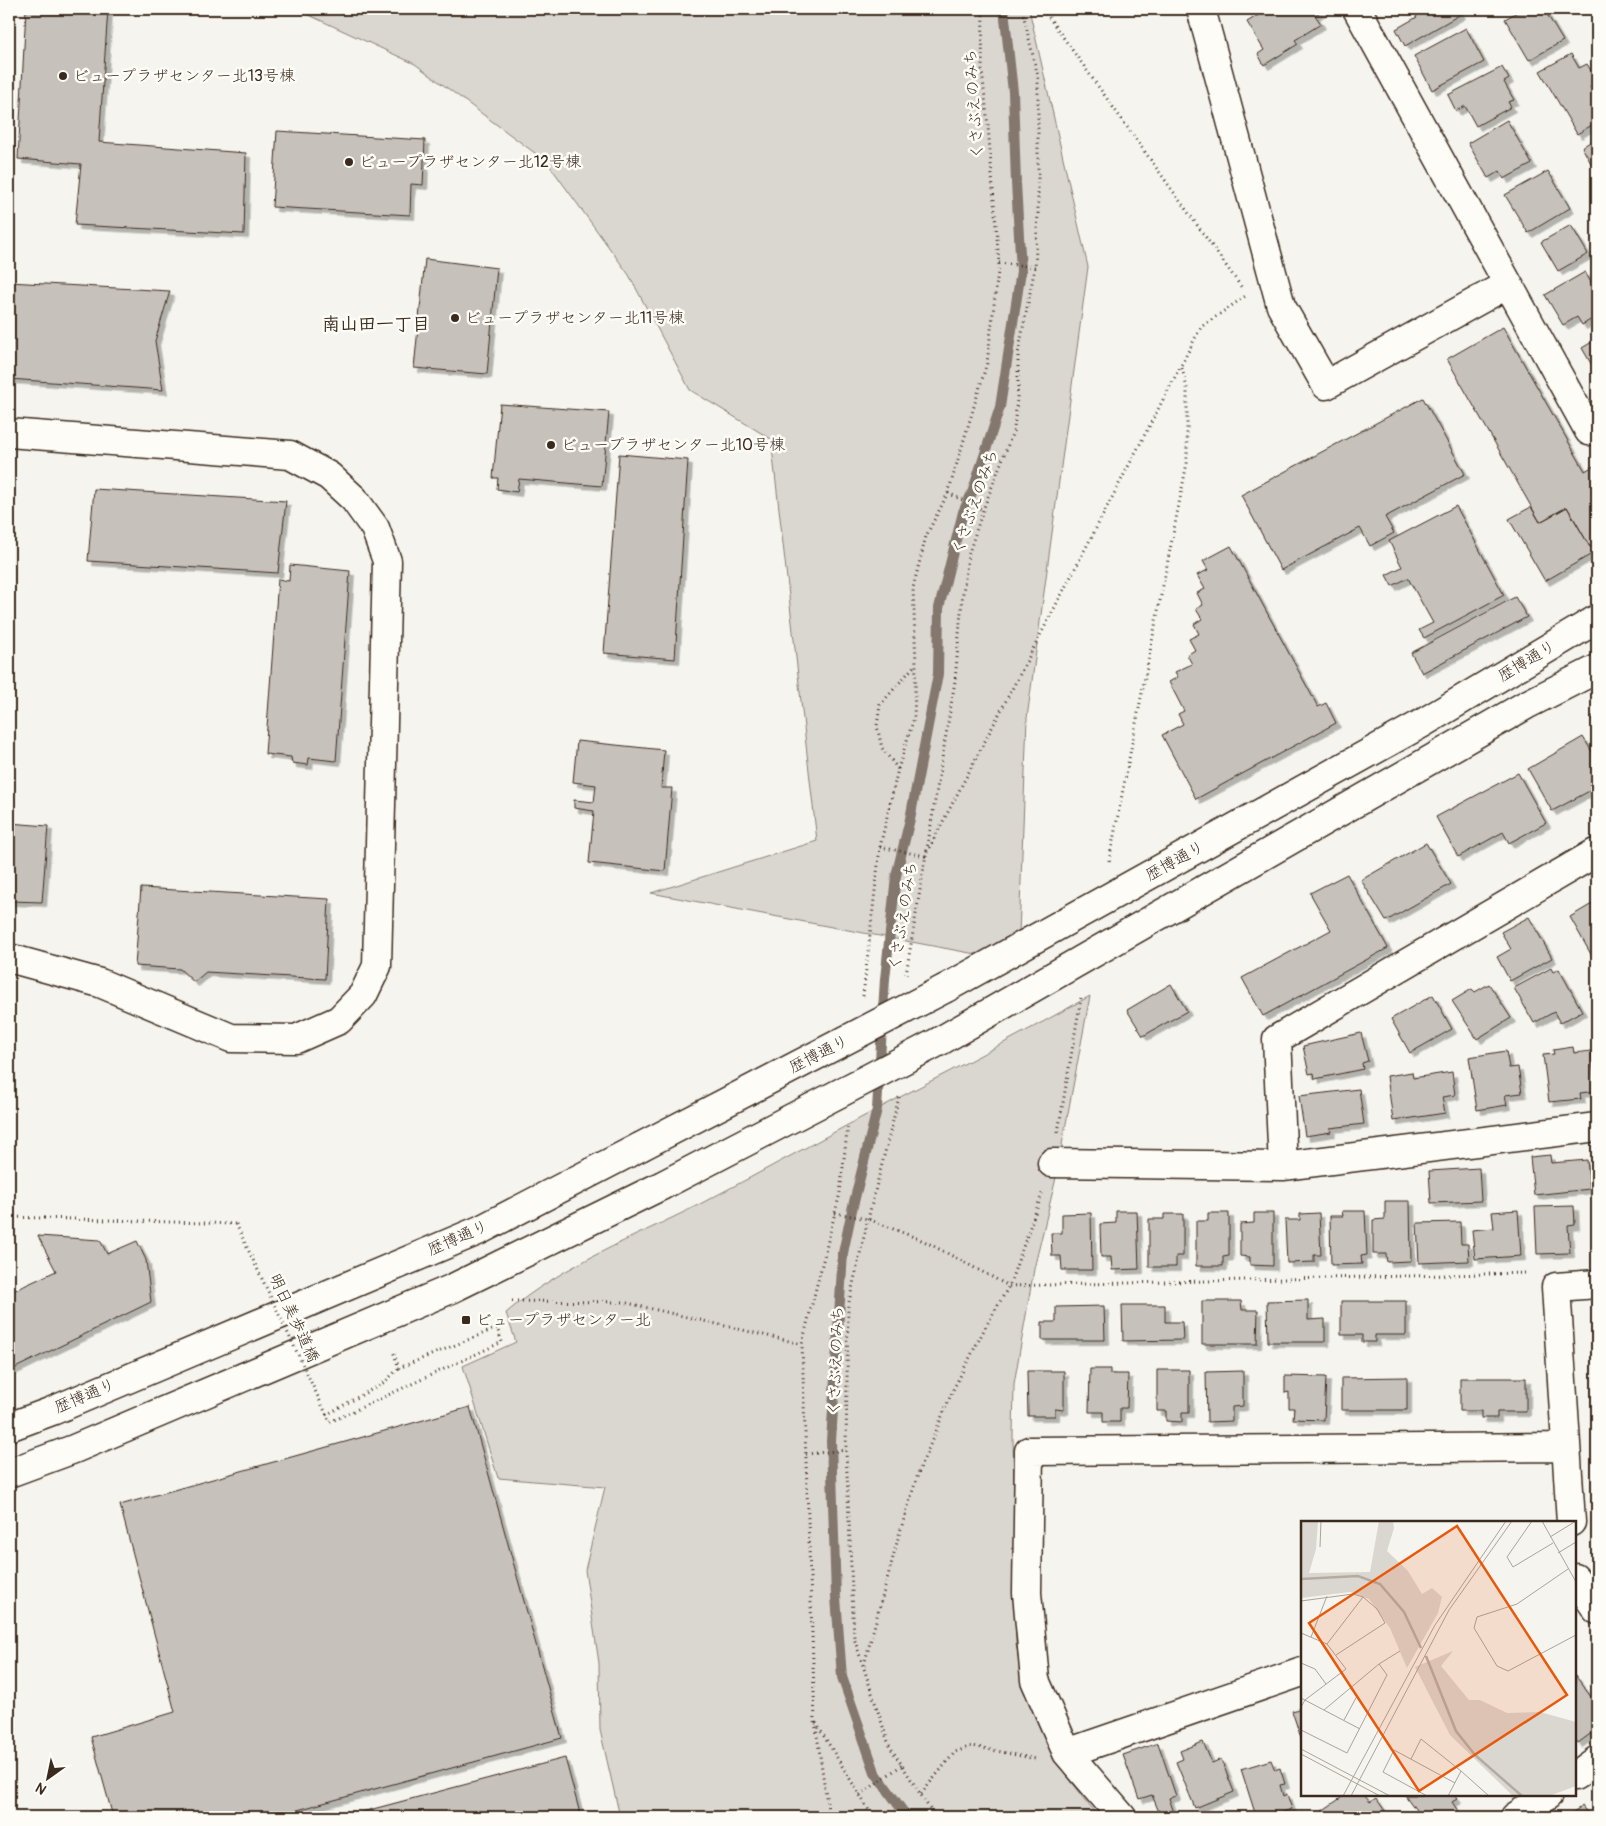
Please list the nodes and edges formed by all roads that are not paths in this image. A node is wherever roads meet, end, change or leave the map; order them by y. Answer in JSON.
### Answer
{"nodes":[{"id":1,"x":1201,"y":9,"type":"edge"},
{"id":2,"x":1357,"y":9,"type":"edge"},
{"id":3,"x":1508,"y":284,"type":"junction"},
{"id":4,"x":1597,"y":426,"type":"edge"},
{"id":5,"x":9,"y":433,"type":"edge"},
{"id":6,"x":1597,"y":619,"type":"edge"},
{"id":7,"x":1597,"y":669,"type":"edge"},
{"id":8,"x":1597,"y":852,"type":"edge"},
{"id":9,"x":9,"y":958,"type":"edge"},
{"id":10,"x":1597,"y":1127,"type":"edge"},
{"id":11,"x":1052,"y":1163,"type":"road end"},
{"id":12,"x":1283,"y":1166,"type":"junction"},
{"id":13,"x":1597,"y":1284,"type":"edge"},
{"id":14,"x":9,"y":1426,"type":"edge"},
{"id":15,"x":1566,"y":1447,"type":"junction"},
{"id":16,"x":9,"y":1473,"type":"edge"},
{"id":17,"x":1571,"y":1521,"type":"edge"},
{"id":18,"x":1576,"y":1579,"type":"edge"},
{"id":19,"x":1597,"y":1610,"type":"edge"},
{"id":20,"x":1301,"y":1672,"type":"edge"},
{"id":21,"x":1067,"y":1753,"type":"junction"},
{"id":22,"x":1597,"y":1760,"type":"edge"},
{"id":23,"x":1576,"y":1775,"type":"edge"},
{"id":24,"x":1546,"y":1796,"type":"edge"},
{"id":25,"x":1122,"y":1817,"type":"edge"},
{"id":26,"x":1515,"y":1817,"type":"edge"}],
"edges":[{"from":1,"to":3,"type":"street"},
{"from":2,"to":3,"type":"street"},
{"from":3,"to":4,"type":"street"},
{"from":5,"to":9,"type":"street"},
{"from":6,"to":14,"type":"street","name":"歴博通り","bridge":true},
{"from":7,"to":16,"type":"street","bridge":true},
{"from":8,"to":12,"type":"street"},
{"from":10,"to":12,"type":"street"},
{"from":11,"to":12,"type":"street"},
{"from":13,"to":15,"type":"street"},
{"from":15,"to":17,"type":"street"},
{"from":15,"to":21,"type":"street"},
{"from":18,"to":19,"type":"street"},
{"from":20,"to":21,"type":"street"},
{"from":21,"to":25,"type":"street"},
{"from":22,"to":23,"type":"street"},
{"from":24,"to":26,"type":"street"}]}
